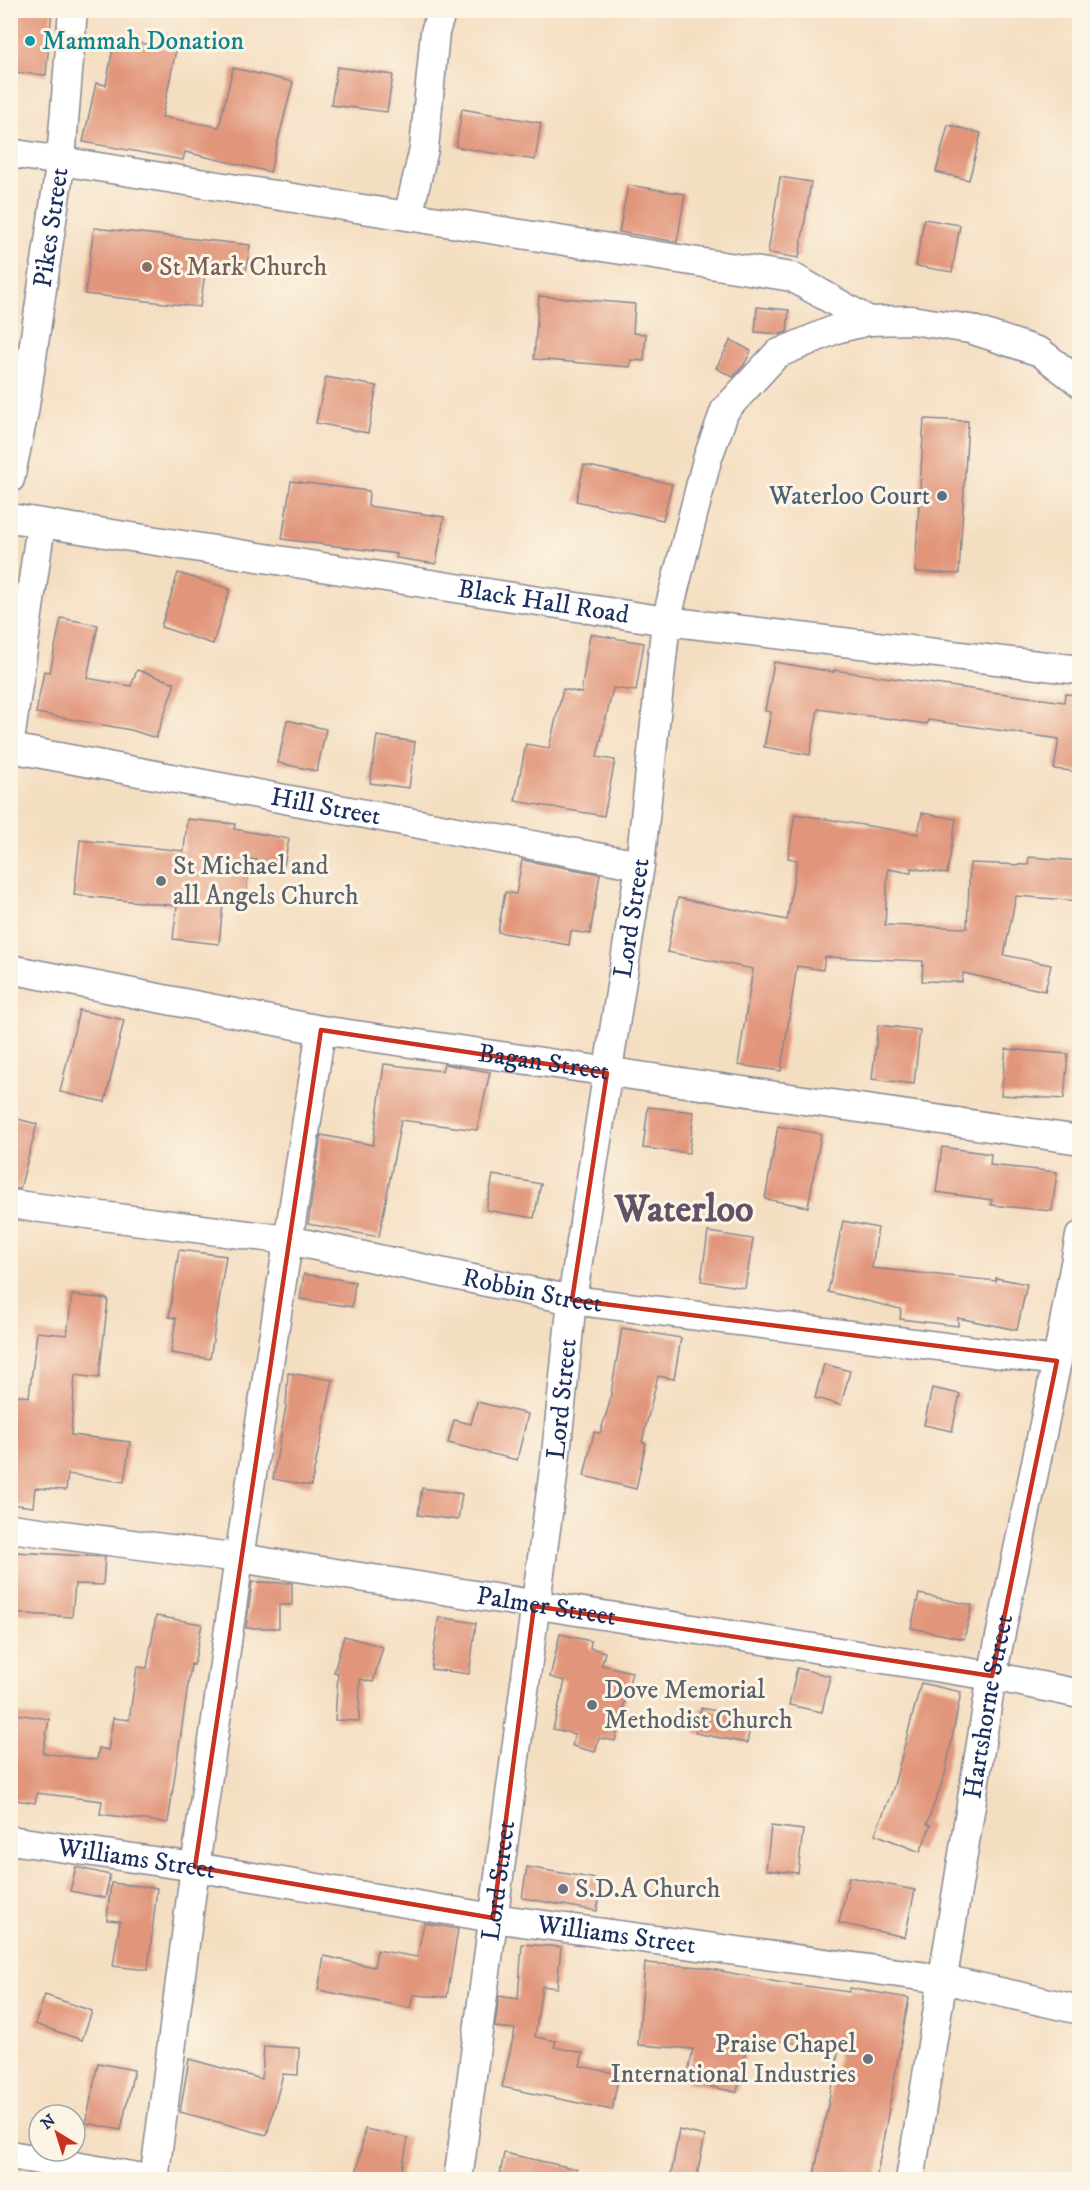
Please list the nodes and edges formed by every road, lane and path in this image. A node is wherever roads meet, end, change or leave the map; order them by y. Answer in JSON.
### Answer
{"nodes":[{"id":1,"x":73,"y":10,"type":"edge"},
{"id":2,"x":442,"y":10,"type":"edge"},
{"id":3,"x":10,"y":153,"type":"edge"},
{"id":4,"x":61,"y":159,"type":"junction"},
{"id":5,"x":408,"y":216,"type":"junction"},
{"id":6,"x":868,"y":321,"type":"junction"},
{"id":7,"x":1080,"y":383,"type":"edge"},
{"id":8,"x":10,"y":478,"type":"edge"},
{"id":9,"x":10,"y":518,"type":"edge"},
{"id":10,"x":41,"y":524,"type":"junction"},
{"id":11,"x":666,"y":621,"type":"junction"},
{"id":12,"x":1080,"y":670,"type":"edge"},
{"id":13,"x":10,"y":741,"type":"edge"},
{"id":14,"x":10,"y":748,"type":"edge"},
{"id":15,"x":640,"y":865,"type":"junction"},
{"id":16,"x":10,"y":969,"type":"edge"},
{"id":17,"x":321,"y":1030,"type":"junction"},
{"id":18,"x":607,"y":1073,"type":"junction"},
{"id":19,"x":1080,"y":1140,"type":"edge"},
{"id":20,"x":10,"y":1204,"type":"edge"},
{"id":21,"x":1080,"y":1236,"type":"edge"},
{"id":22,"x":288,"y":1240,"type":"junction"},
{"id":23,"x":572,"y":1300,"type":"junction"},
{"id":24,"x":1057,"y":1361,"type":"junction"},
{"id":25,"x":10,"y":1528,"type":"edge"},
{"id":26,"x":239,"y":1558,"type":"junction"},
{"id":27,"x":534,"y":1606,"type":"junction"},
{"id":28,"x":992,"y":1676,"type":"junction"},
{"id":29,"x":1080,"y":1694,"type":"edge"},
{"id":30,"x":10,"y":1840,"type":"edge"},
{"id":31,"x":195,"y":1867,"type":"junction"},
{"id":32,"x":493,"y":1918,"type":"junction"},
{"id":33,"x":943,"y":1979,"type":"junction"},
{"id":34,"x":1080,"y":2010,"type":"edge"},
{"id":35,"x":10,"y":2156,"type":"edge"},
{"id":36,"x":154,"y":2180,"type":"edge"},
{"id":37,"x":458,"y":2180,"type":"edge"},
{"id":38,"x":910,"y":2180,"type":"edge"}],
"edges":[{"from":1,"to":4,"type":"street","name":"Pikes Street"},
{"from":2,"to":5,"type":"street"},
{"from":3,"to":4,"type":"street"},
{"from":4,"to":5,"type":"street"},
{"from":4,"to":8,"type":"street","name":"Pikes Street"},
{"from":5,"to":6,"type":"street"},
{"from":6,"to":7,"type":"street","name":"Lord Street"},
{"from":6,"to":11,"type":"street","name":"Lord Street"},
{"from":9,"to":10,"type":"street","name":"Black Hall Road"},
{"from":10,"to":11,"type":"street","name":"Black Hall Road"},
{"from":10,"to":13,"type":"street"},
{"from":11,"to":12,"type":"street","name":"Black Hall Road"},
{"from":11,"to":15,"type":"street","name":"Lord Street"},
{"from":14,"to":15,"type":"street","name":"Hill Street"},
{"from":15,"to":18,"type":"street","name":"Lord Street"},
{"from":16,"to":17,"type":"street","name":"Bagan Street"},
{"from":17,"to":18,"type":"street","name":"Bagan Street"},
{"from":17,"to":22,"type":"street"},
{"from":18,"to":19,"type":"street","name":"Bagan Street"},
{"from":18,"to":23,"type":"street","name":"Lord Street"},
{"from":20,"to":22,"type":"street","name":"Robbin Street"},
{"from":21,"to":24,"type":"street","name":"Hartshorne Street"},
{"from":22,"to":23,"type":"street","name":"Robbin Street"},
{"from":22,"to":26,"type":"street"},
{"from":23,"to":24,"type":"street","name":"Robbin Street"},
{"from":23,"to":27,"type":"street","name":"Lord Street"},
{"from":24,"to":28,"type":"street","name":"Hartshorne Street"},
{"from":25,"to":26,"type":"street","name":"Palmer Street"},
{"from":26,"to":27,"type":"street","name":"Palmer Street"},
{"from":26,"to":31,"type":"street"},
{"from":27,"to":28,"type":"street","name":"Palmer Street"},
{"from":27,"to":32,"type":"street","name":"Lord Street"},
{"from":28,"to":29,"type":"street","name":"Palmer Street"},
{"from":28,"to":33,"type":"street","name":"Hartshorne Street"},
{"from":30,"to":31,"type":"street","name":"Williams Street"},
{"from":31,"to":32,"type":"street","name":"Williams Street"},
{"from":31,"to":36,"type":"street"},
{"from":32,"to":33,"type":"street","name":"Williams Street"},
{"from":32,"to":37,"type":"street","name":"Lord Street"},
{"from":33,"to":34,"type":"street","name":"Williams Street"},
{"from":33,"to":38,"type":"street","name":"Hartshorne Street"},
{"from":35,"to":36,"type":"street"}]}
